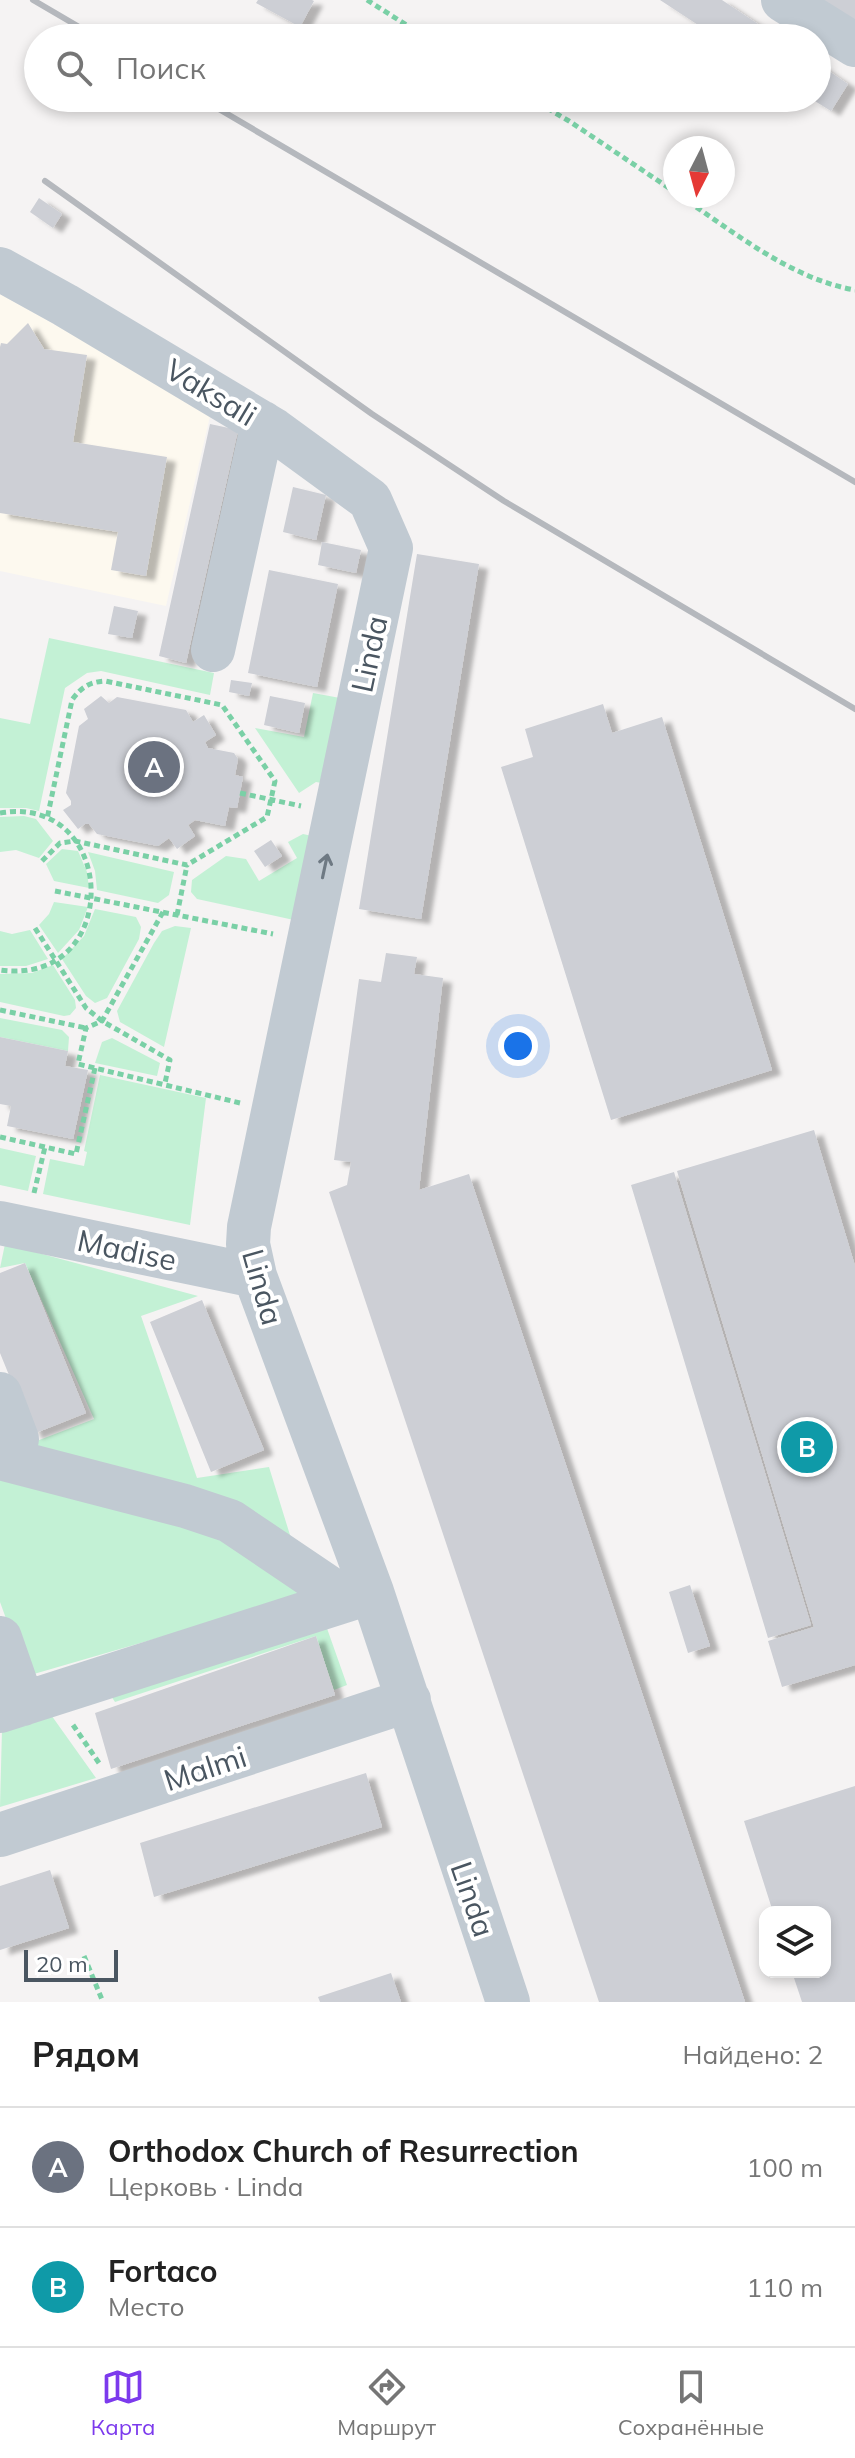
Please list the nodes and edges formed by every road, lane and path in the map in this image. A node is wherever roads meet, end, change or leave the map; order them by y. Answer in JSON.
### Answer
{"nodes":[{"id":1,"x":367,"y":0,"type":"edge"},
{"id":2,"x":783,"y":0,"type":"edge"},
{"id":3,"x":405,"y":24,"type":"edge"},
{"id":4,"x":821,"y":24,"type":"edge"},
{"id":5,"x":831,"y":30,"type":"edge"},
{"id":6,"x":855,"y":45,"type":"edge"},
{"id":7,"x":554,"y":112,"type":"edge"},
{"id":8,"x":663,"y":184,"type":"edge"},
{"id":9,"x":698,"y":208,"type":"edge"},
{"id":10,"x":0,"y":269,"type":"edge"},
{"id":11,"x":855,"y":290,"type":"edge"},
{"id":12,"x":263,"y":423,"type":"junction"},
{"id":13,"x":391,"y":548,"type":"joint"},
{"id":14,"x":213,"y":650,"type":"dead end"},
{"id":15,"x":240,"y":793,"type":"dead end"},
{"id":16,"x":260,"y":797,"type":"dead end"},
{"id":17,"x":0,"y":813,"type":"edge"},
{"id":18,"x":47,"y":819,"type":"junction"},
{"id":19,"x":75,"y":841,"type":"junction"},
{"id":20,"x":42,"y":861,"type":"dead end"},
{"id":21,"x":187,"y":865,"type":"junction"},
{"id":22,"x":55,"y":891,"type":"dead end"},
{"id":23,"x":93,"y":898,"type":"junction"},
{"id":24,"x":163,"y":912,"type":"junction"},
{"id":25,"x":177,"y":915,"type":"junction"},
{"id":26,"x":35,"y":928,"type":"dead end"},
{"id":27,"x":309,"y":942,"type":"junction"},
{"id":28,"x":54,"y":960,"type":"junction"},
{"id":29,"x":0,"y":970,"type":"edge"},
{"id":30,"x":0,"y":1010,"type":"edge"},
{"id":31,"x":102,"y":1021,"type":"junction"},
{"id":32,"x":86,"y":1028,"type":"junction"},
{"id":33,"x":95,"y":1068,"type":"junction"},
{"id":34,"x":165,"y":1083,"type":"junction"},
{"id":35,"x":273,"y":1111,"type":"junction"},
{"id":36,"x":0,"y":1137,"type":"edge"},
{"id":37,"x":45,"y":1147,"type":"junction"},
{"id":38,"x":16,"y":1214,"type":"edge"},
{"id":39,"x":255,"y":1276,"type":"junction"},
{"id":40,"x":0,"y":1394,"type":"edge"},
{"id":41,"x":9,"y":1448,"type":"edge"},
{"id":42,"x":360,"y":1596,"type":"junction"},
{"id":43,"x":0,"y":1638,"type":"edge"},
{"id":44,"x":409,"y":1700,"type":"junction"},
{"id":45,"x":25,"y":1704,"type":"edge"},
{"id":46,"x":126,"y":1794,"type":"junction"},
{"id":47,"x":0,"y":1835,"type":"edge"},
{"id":48,"x":84,"y":1956,"type":"dead end"},
{"id":49,"x":103,"y":2002,"type":"edge"},
{"id":50,"x":508,"y":2002,"type":"edge"}],
"edges":[{"from":1,"to":3,"type":"path"},
{"from":2,"to":4,"type":"street"},
{"from":5,"to":6,"type":"street"},
{"from":7,"to":8,"type":"path"},
{"from":9,"to":11,"type":"path"},
{"from":10,"to":12,"type":"street","name":"Vaksali"},
{"from":12,"to":13,"type":"street","name":"Vaksali"},
{"from":12,"to":14,"type":"street"},
{"from":27,"to":13,"type":"street","name":"Linda","one_way":true},
{"from":15,"to":16,"type":"path"},
{"from":17,"to":18,"type":"path"},
{"from":18,"to":19,"type":"path"},
{"from":18,"to":21,"type":"path"},
{"from":19,"to":20,"type":"path"},
{"from":19,"to":21,"type":"path"},
{"from":19,"to":23,"type":"path"},
{"from":21,"to":25,"type":"path"},
{"from":22,"to":23,"type":"path"},
{"from":23,"to":24,"type":"path"},
{"from":23,"to":28,"type":"path"},
{"from":24,"to":25,"type":"path"},
{"from":24,"to":31,"type":"path"},
{"from":25,"to":27,"type":"path"},
{"from":26,"to":28,"type":"path"},
{"from":27,"to":35,"type":"street","name":"Linda"},
{"from":28,"to":29,"type":"path"},
{"from":28,"to":31,"type":"path"},
{"from":30,"to":32,"type":"path"},
{"from":31,"to":32,"type":"path"},
{"from":31,"to":34,"type":"path"},
{"from":32,"to":33,"type":"path"},
{"from":33,"to":34,"type":"path"},
{"from":33,"to":37,"type":"path"},
{"from":34,"to":35,"type":"path"},
{"from":35,"to":39,"type":"street","name":"Linda"},
{"from":36,"to":37,"type":"path"},
{"from":37,"to":38,"type":"path"},
{"from":38,"to":39,"type":"street","name":"Madise"},
{"from":39,"to":42,"type":"street","name":"Linda"},
{"from":40,"to":41,"type":"street"},
{"from":41,"to":42,"type":"street"},
{"from":42,"to":44,"type":"street","name":"Linda"},
{"from":42,"to":45,"type":"street"},
{"from":43,"to":45,"type":"street"},
{"from":44,"to":46,"type":"street","name":"Malmi"},
{"from":44,"to":50,"type":"street","name":"Linda"},
{"from":45,"to":46,"type":"path"},
{"from":46,"to":47,"type":"street","name":"Malmi"},
{"from":48,"to":49,"type":"path"}]}
